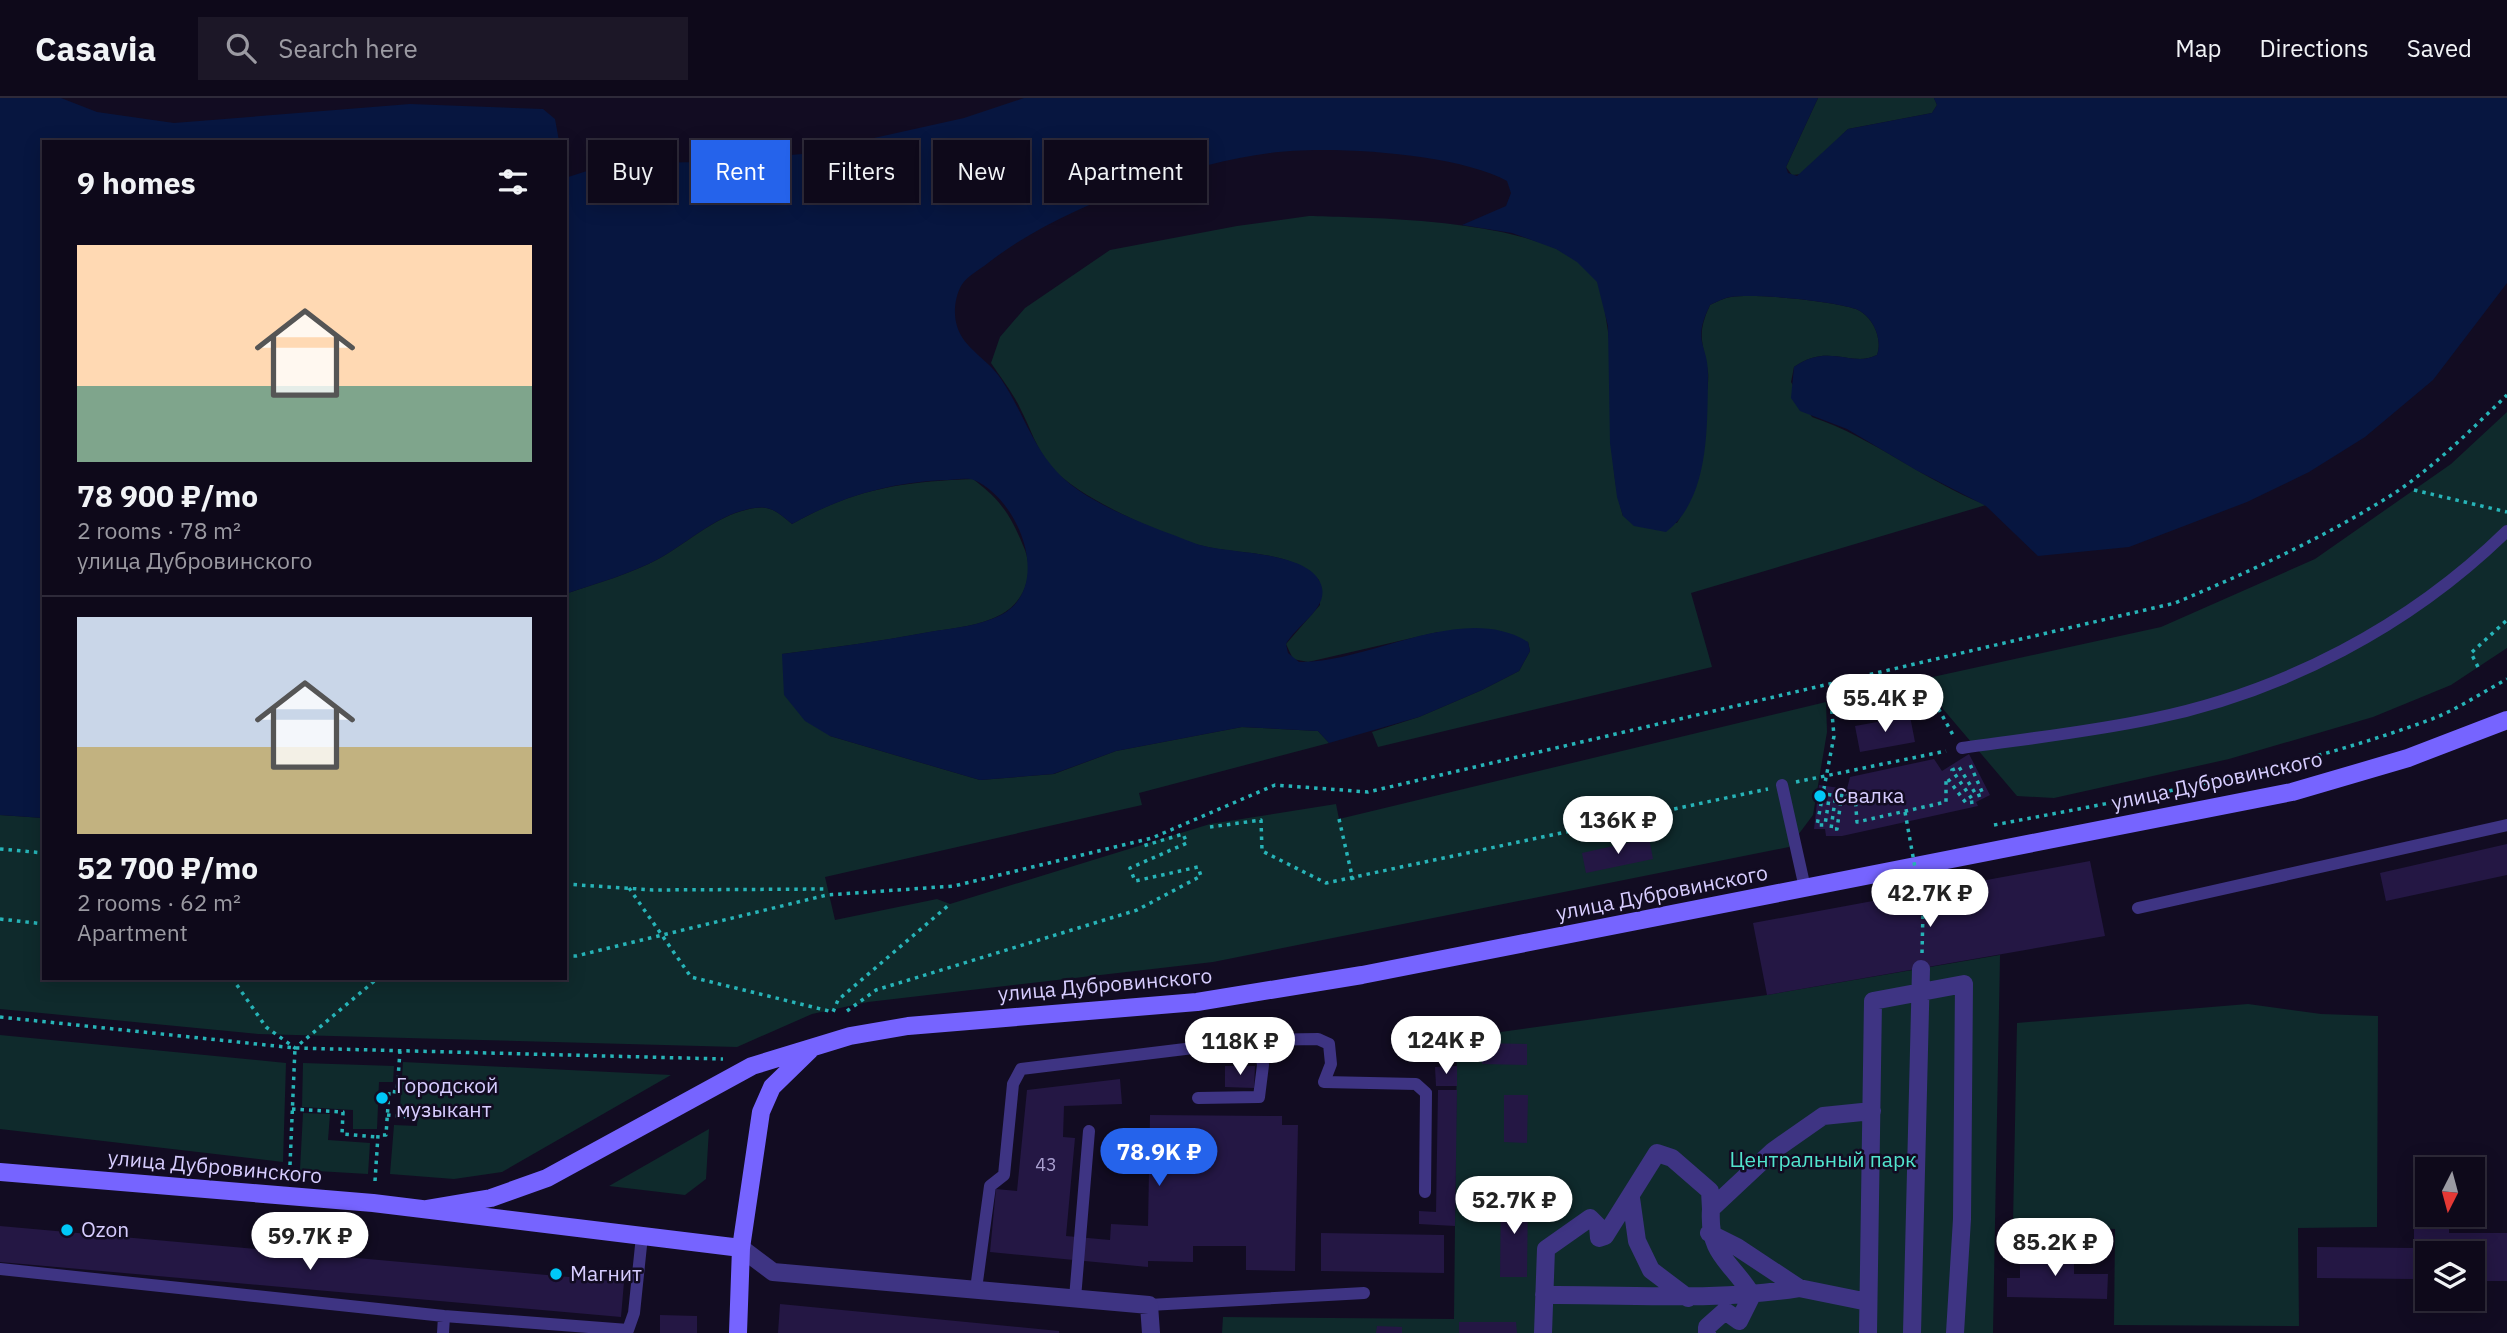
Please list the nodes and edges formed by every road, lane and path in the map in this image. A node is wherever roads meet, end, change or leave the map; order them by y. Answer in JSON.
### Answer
{"nodes":[{"id":1,"x":2507,"y":395,"type":"edge"},
{"id":2,"x":2414,"y":490,"type":"dead end"},
{"id":3,"x":2507,"y":512,"type":"edge"},
{"id":4,"x":2507,"y":531,"type":"edge"},
{"id":5,"x":2507,"y":620,"type":"edge"},
{"id":6,"x":2478,"y":667,"type":"dead end"},
{"id":7,"x":1922,"y":679,"type":"dead end"},
{"id":8,"x":2507,"y":680,"type":"edge"},
{"id":9,"x":1831,"y":702,"type":"dead end"},
{"id":10,"x":2507,"y":720,"type":"edge"},
{"id":11,"x":1962,"y":748,"type":"junction"},
{"id":12,"x":1827,"y":776,"type":"junction"},
{"id":13,"x":1782,"y":785,"type":"junction"},
{"id":14,"x":1905,"y":812,"type":"junction"},
{"id":15,"x":1339,"y":820,"type":"dead end"},
{"id":16,"x":1994,"y":825,"type":"dead end"},
{"id":17,"x":2507,"y":825,"type":"edge"},
{"id":18,"x":1210,"y":827,"type":"dead end"},
{"id":19,"x":1143,"y":846,"type":"dead end"},
{"id":20,"x":0,"y":851,"type":"edge"},
{"id":21,"x":42,"y":853,"type":"edge"},
{"id":22,"x":1353,"y":880,"type":"junction"},
{"id":23,"x":567,"y":884,"type":"edge"},
{"id":24,"x":629,"y":888,"type":"junction"},
{"id":25,"x":1805,"y":888,"type":"junction"},
{"id":26,"x":827,"y":889,"type":"dead end"},
{"id":27,"x":950,"y":904,"type":"dead end"},
{"id":28,"x":2138,"y":908,"type":"dead end"},
{"id":29,"x":0,"y":919,"type":"edge"},
{"id":30,"x":42,"y":924,"type":"edge"},
{"id":31,"x":662,"y":933,"type":"junction"},
{"id":32,"x":567,"y":956,"type":"edge"},
{"id":33,"x":1921,"y":969,"type":"joint"},
{"id":34,"x":233,"y":980,"type":"edge"},
{"id":35,"x":377,"y":980,"type":"edge"},
{"id":36,"x":1919,"y":993,"type":"junction"},
{"id":37,"x":847,"y":1011,"type":"dead end"},
{"id":38,"x":0,"y":1017,"type":"edge"},
{"id":39,"x":1259,"y":1040,"type":"junction"},
{"id":40,"x":295,"y":1048,"type":"junction"},
{"id":41,"x":813,"y":1048,"type":"junction"},
{"id":42,"x":400,"y":1051,"type":"junction"},
{"id":43,"x":723,"y":1059,"type":"dead end"},
{"id":44,"x":1198,"y":1098,"type":"dead end"},
{"id":45,"x":292,"y":1109,"type":"junction"},
{"id":46,"x":1872,"y":1111,"type":"junction"},
{"id":47,"x":387,"y":1115,"type":"junction"},
{"id":48,"x":411,"y":1117,"type":"dead end"},
{"id":49,"x":1089,"y":1131,"type":"dead end"},
{"id":50,"x":378,"y":1137,"type":"junction"},
{"id":51,"x":290,"y":1166,"type":"dead end"},
{"id":52,"x":0,"y":1172,"type":"edge"},
{"id":53,"x":375,"y":1181,"type":"dead end"},
{"id":54,"x":1425,"y":1192,"type":"dead end"},
{"id":55,"x":1631,"y":1196,"type":"junction"},
{"id":56,"x":426,"y":1209,"type":"junction"},
{"id":57,"x":1712,"y":1209,"type":"junction"},
{"id":58,"x":1709,"y":1233,"type":"junction"},
{"id":59,"x":642,"y":1236,"type":"junction"},
{"id":60,"x":741,"y":1248,"type":"junction"},
{"id":61,"x":0,"y":1269,"type":"edge"},
{"id":62,"x":1799,"y":1288,"type":"junction"},
{"id":63,"x":976,"y":1289,"type":"junction"},
{"id":64,"x":1364,"y":1293,"type":"dead end"},
{"id":65,"x":1544,"y":1295,"type":"junction"},
{"id":66,"x":1752,"y":1295,"type":"junction"},
{"id":67,"x":1075,"y":1298,"type":"junction"},
{"id":68,"x":1688,"y":1298,"type":"junction"},
{"id":69,"x":1868,"y":1302,"type":"junction"},
{"id":70,"x":1149,"y":1305,"type":"junction"},
{"id":71,"x":444,"y":1316,"type":"junction"},
{"id":72,"x":443,"y":1333,"type":"edge"},
{"id":73,"x":738,"y":1333,"type":"edge"},
{"id":74,"x":1151,"y":1333,"type":"edge"},
{"id":75,"x":1544,"y":1333,"type":"edge"},
{"id":76,"x":1707,"y":1333,"type":"edge"},
{"id":77,"x":1868,"y":1333,"type":"edge"},
{"id":78,"x":1913,"y":1333,"type":"edge"},
{"id":79,"x":1955,"y":1333,"type":"edge"}],
"edges":[{"from":1,"to":31,"type":"path"},
{"from":2,"to":3,"type":"path"},
{"from":4,"to":11,"type":"lane"},
{"from":5,"to":6,"type":"path"},
{"from":7,"to":11,"type":"path"},
{"from":8,"to":16,"type":"path"},
{"from":9,"to":12,"type":"path"},
{"from":10,"to":25,"type":"main road","name":"улица Дубровинского"},
{"from":11,"to":12,"type":"path"},
{"from":11,"to":14,"type":"path"},
{"from":12,"to":13,"type":"path"},
{"from":12,"to":14,"type":"path"},
{"from":13,"to":22,"type":"path"},
{"from":13,"to":25,"type":"lane"},
{"from":14,"to":33,"type":"path","bridge":true},
{"from":15,"to":22,"type":"path"},
{"from":17,"to":28,"type":"lane"},
{"from":18,"to":22,"type":"path"},
{"from":19,"to":37,"type":"path"},
{"from":20,"to":21,"type":"path"},
{"from":23,"to":24,"type":"path"},
{"from":24,"to":26,"type":"path"},
{"from":24,"to":31,"type":"path"},
{"from":25,"to":41,"type":"main road","name":"улица Дубровинского"},
{"from":27,"to":31,"type":"path"},
{"from":29,"to":30,"type":"path"},
{"from":31,"to":32,"type":"path"},
{"from":33,"to":36,"type":"street"},
{"from":34,"to":40,"type":"path"},
{"from":35,"to":40,"type":"path"},
{"from":36,"to":46,"type":"street"},
{"from":36,"to":78,"type":"street"},
{"from":36,"to":79,"type":"street"},
{"from":38,"to":40,"type":"path"},
{"from":39,"to":44,"type":"lane"},
{"from":39,"to":54,"type":"lane"},
{"from":39,"to":63,"type":"lane"},
{"from":40,"to":42,"type":"path"},
{"from":40,"to":45,"type":"path"},
{"from":41,"to":56,"type":"main road","name":"улица Дубровинского"},
{"from":41,"to":60,"type":"main road","name":"улица Дубровинского"},
{"from":42,"to":43,"type":"path"},
{"from":42,"to":47,"type":"path"},
{"from":45,"to":50,"type":"path"},
{"from":45,"to":51,"type":"path"},
{"from":46,"to":57,"type":"street"},
{"from":46,"to":69,"type":"street"},
{"from":47,"to":48,"type":"path"},
{"from":47,"to":50,"type":"path"},
{"from":49,"to":67,"type":"lane"},
{"from":50,"to":53,"type":"path"},
{"from":52,"to":56,"type":"main road","name":"улица Дубровинского"},
{"from":55,"to":57,"type":"street"},
{"from":55,"to":65,"type":"street"},
{"from":55,"to":68,"type":"street"},
{"from":56,"to":59,"type":"main road","name":"улица Дубровинского"},
{"from":57,"to":58,"type":"street"},
{"from":58,"to":62,"type":"street"},
{"from":58,"to":66,"type":"street"},
{"from":59,"to":60,"type":"main road","name":"улица Дубровинского"},
{"from":59,"to":71,"type":"lane"},
{"from":60,"to":63,"type":"street","name":"улица Дубровинского"},
{"from":60,"to":73,"type":"main road"},
{"from":61,"to":71,"type":"lane"},
{"from":62,"to":66,"type":"street"},
{"from":62,"to":69,"type":"street"},
{"from":63,"to":67,"type":"street","name":"улица Дубровинского"},
{"from":64,"to":70,"type":"lane"},
{"from":65,"to":68,"type":"street"},
{"from":65,"to":75,"type":"street"},
{"from":66,"to":68,"type":"street"},
{"from":66,"to":76,"type":"street"},
{"from":67,"to":70,"type":"street","name":"улица Дубровинского"},
{"from":69,"to":77,"type":"street"},
{"from":70,"to":74,"type":"street"},
{"from":71,"to":72,"type":"lane"}]}
